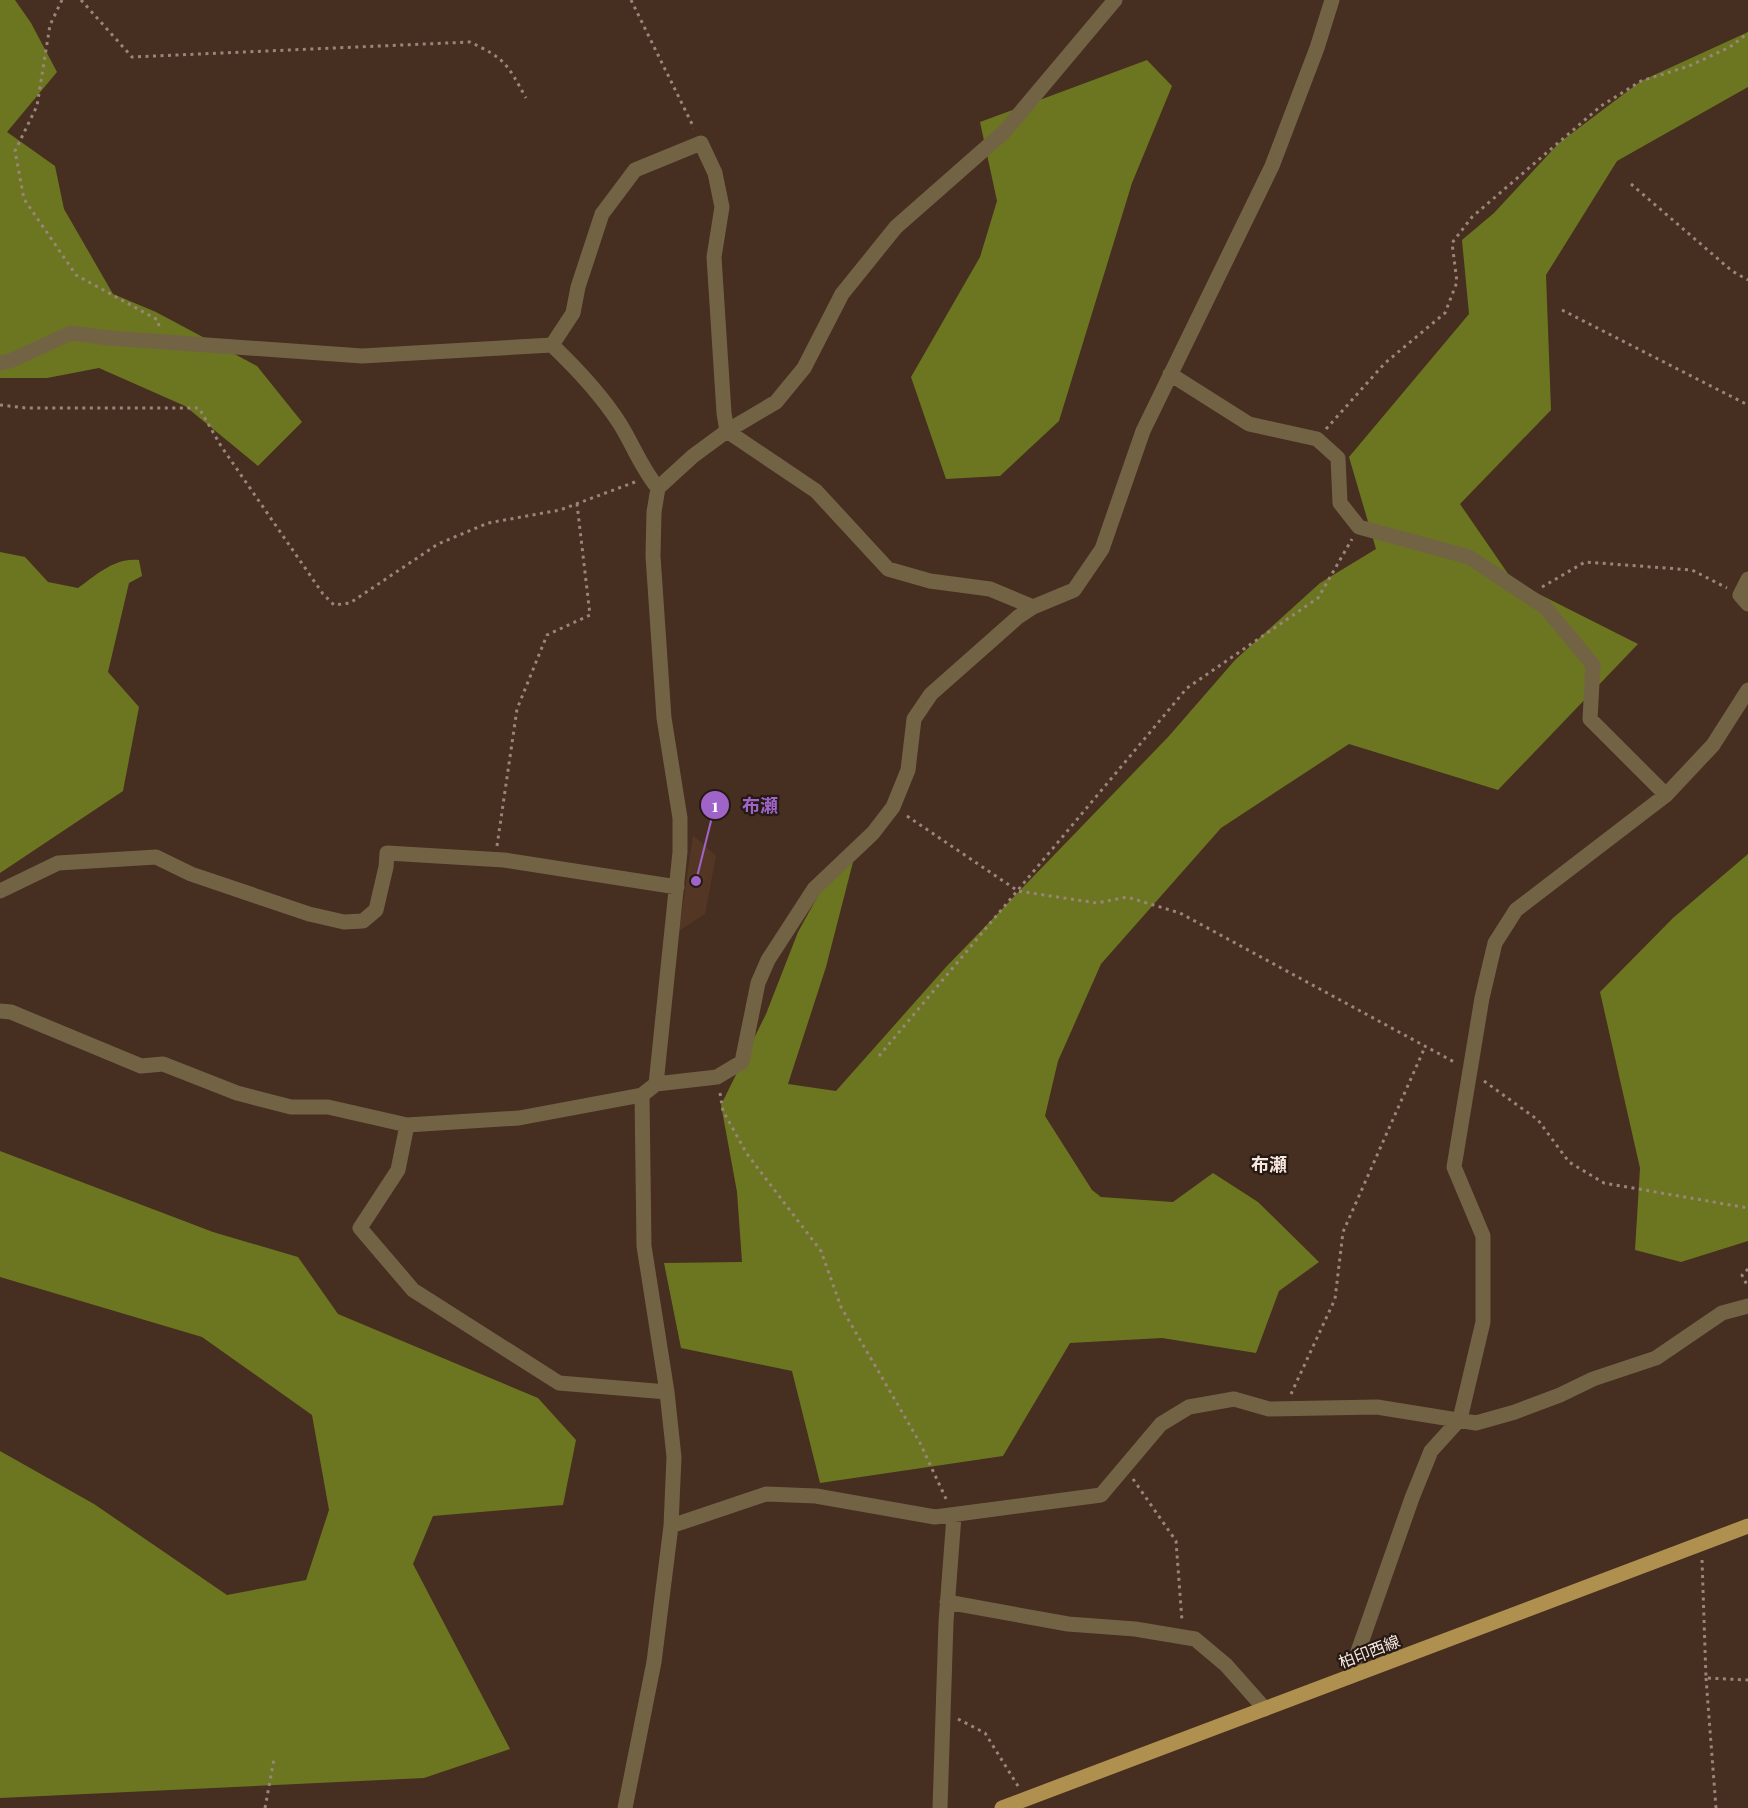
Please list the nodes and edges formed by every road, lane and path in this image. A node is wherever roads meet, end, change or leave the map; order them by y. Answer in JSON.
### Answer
{"nodes":[{"id":1,"x":62,"y":0,"type":"edge"},
{"id":2,"x":81,"y":0,"type":"edge"},
{"id":3,"x":630,"y":0,"type":"edge"},
{"id":4,"x":1115,"y":0,"type":"edge"},
{"id":5,"x":1332,"y":0,"type":"edge"},
{"id":6,"x":1748,"y":33,"type":"edge"},
{"id":7,"x":526,"y":98,"type":"dead end"},
{"id":8,"x":701,"y":143,"type":"junction"},
{"id":9,"x":1630,"y":184,"type":"dead end"},
{"id":10,"x":1748,"y":280,"type":"edge"},
{"id":11,"x":1562,"y":310,"type":"dead end"},
{"id":12,"x":163,"y":340,"type":"junction"},
{"id":13,"x":552,"y":345,"type":"junction"},
{"id":14,"x":0,"y":363,"type":"edge"},
{"id":15,"x":1170,"y":374,"type":"junction"},
{"id":16,"x":0,"y":405,"type":"edge"},
{"id":17,"x":1748,"y":405,"type":"edge"},
{"id":18,"x":727,"y":432,"type":"junction"},
{"id":19,"x":1317,"y":439,"type":"junction"},
{"id":20,"x":648,"y":476,"type":"junction"},
{"id":21,"x":658,"y":488,"type":"junction"},
{"id":22,"x":577,"y":503,"type":"junction"},
{"id":23,"x":1359,"y":527,"type":"junction"},
{"id":24,"x":1748,"y":579,"type":"edge"},
{"id":25,"x":1528,"y":596,"type":"junction"},
{"id":26,"x":1744,"y":599,"type":"edge"},
{"id":27,"x":1033,"y":607,"type":"junction"},
{"id":28,"x":1748,"y":690,"type":"edge"},
{"id":29,"x":1666,"y":795,"type":"junction"},
{"id":30,"x":893,"y":807,"type":"junction"},
{"id":31,"x":495,"y":860,"type":"junction"},
{"id":32,"x":677,"y":887,"type":"junction"},
{"id":33,"x":0,"y":891,"type":"edge"},
{"id":34,"x":1018,"y":891,"type":"junction"},
{"id":35,"x":0,"y":1011,"type":"edge"},
{"id":36,"x":1426,"y":1046,"type":"junction"},
{"id":37,"x":879,"y":1056,"type":"dead end"},
{"id":38,"x":1470,"y":1070,"type":"junction"},
{"id":39,"x":717,"y":1077,"type":"junction"},
{"id":40,"x":656,"y":1084,"type":"junction"},
{"id":41,"x":642,"y":1095,"type":"junction"},
{"id":42,"x":407,"y":1125,"type":"junction"},
{"id":43,"x":1748,"y":1208,"type":"edge"},
{"id":44,"x":1748,"y":1269,"type":"edge"},
{"id":45,"x":1748,"y":1287,"type":"edge"},
{"id":46,"x":1748,"y":1306,"type":"edge"},
{"id":47,"x":667,"y":1392,"type":"junction"},
{"id":48,"x":1284,"y":1409,"type":"junction"},
{"id":49,"x":1460,"y":1419,"type":"junction"},
{"id":50,"x":1125,"y":1467,"type":"junction"},
{"id":51,"x":954,"y":1516,"type":"junction"},
{"id":52,"x":671,"y":1526,"type":"junction"},
{"id":53,"x":1748,"y":1526,"type":"edge"},
{"id":54,"x":1701,"y":1545,"type":"junction"},
{"id":55,"x":947,"y":1602,"type":"junction"},
{"id":56,"x":1184,"y":1637,"type":"junction"},
{"id":57,"x":1349,"y":1677,"type":"junction"},
{"id":58,"x":1706,"y":1678,"type":"junction"},
{"id":59,"x":1748,"y":1680,"type":"edge"},
{"id":60,"x":1265,"y":1709,"type":"junction"},
{"id":61,"x":943,"y":1712,"type":"junction"},
{"id":62,"x":274,"y":1759,"type":"dead end"},
{"id":63,"x":1026,"y":1799,"type":"junction"},
{"id":64,"x":265,"y":1808,"type":"edge"},
{"id":65,"x":625,"y":1808,"type":"edge"},
{"id":66,"x":940,"y":1808,"type":"edge"},
{"id":67,"x":1002,"y":1808,"type":"edge"},
{"id":68,"x":1716,"y":1808,"type":"edge"}],
"edges":[{"from":1,"to":12,"type":"path"},
{"from":2,"to":7,"type":"path"},
{"from":3,"to":8,"type":"path"},
{"from":4,"to":18,"type":"street"},
{"from":5,"to":15,"type":"street"},
{"from":6,"to":19,"type":"path"},
{"from":8,"to":13,"type":"street"},
{"from":8,"to":18,"type":"street"},
{"from":9,"to":10,"type":"path"},
{"from":11,"to":17,"type":"path"},
{"from":12,"to":13,"type":"street"},
{"from":12,"to":14,"type":"street"},
{"from":13,"to":20,"type":"street"},
{"from":15,"to":19,"type":"street"},
{"from":15,"to":27,"type":"street"},
{"from":16,"to":22,"type":"path"},
{"from":18,"to":21,"type":"street"},
{"from":18,"to":27,"type":"street"},
{"from":19,"to":23,"type":"street"},
{"from":20,"to":21,"type":"street"},
{"from":20,"to":22,"type":"path"},
{"from":21,"to":32,"type":"street"},
{"from":22,"to":31,"type":"path"},
{"from":23,"to":25,"type":"street"},
{"from":23,"to":34,"type":"path"},
{"from":24,"to":26,"type":"street"},
{"from":25,"to":26,"type":"path"},
{"from":25,"to":29,"type":"street"},
{"from":27,"to":30,"type":"street"},
{"from":28,"to":29,"type":"street"},
{"from":29,"to":38,"type":"street"},
{"from":30,"to":34,"type":"path"},
{"from":30,"to":39,"type":"street"},
{"from":31,"to":32,"type":"street"},
{"from":31,"to":33,"type":"street"},
{"from":32,"to":40,"type":"street"},
{"from":34,"to":36,"type":"path"},
{"from":34,"to":37,"type":"path"},
{"from":35,"to":42,"type":"street"},
{"from":36,"to":38,"type":"path"},
{"from":36,"to":48,"type":"path"},
{"from":38,"to":43,"type":"path"},
{"from":38,"to":49,"type":"street"},
{"from":39,"to":40,"type":"street"},
{"from":39,"to":51,"type":"path"},
{"from":40,"to":41,"type":"street"},
{"from":41,"to":42,"type":"street"},
{"from":41,"to":47,"type":"street"},
{"from":42,"to":47,"type":"street"},
{"from":44,"to":45,"type":"path"},
{"from":46,"to":49,"type":"street"},
{"from":47,"to":52,"type":"street"},
{"from":48,"to":49,"type":"street"},
{"from":48,"to":50,"type":"street"},
{"from":49,"to":57,"type":"street"},
{"from":50,"to":51,"type":"street"},
{"from":50,"to":56,"type":"path"},
{"from":51,"to":52,"type":"street"},
{"from":51,"to":55,"type":"street"},
{"from":52,"to":65,"type":"street"},
{"from":53,"to":54,"type":"main road","name":"柏印西線"},
{"from":54,"to":57,"type":"main road","name":"柏印西線"},
{"from":54,"to":58,"type":"path"},
{"from":55,"to":56,"type":"street"},
{"from":55,"to":61,"type":"street"},
{"from":56,"to":60,"type":"street"},
{"from":57,"to":60,"type":"main road","name":"柏印西線"},
{"from":58,"to":59,"type":"path"},
{"from":58,"to":68,"type":"path"},
{"from":60,"to":63,"type":"main road","name":"柏印西線"},
{"from":61,"to":63,"type":"path"},
{"from":61,"to":66,"type":"street"},
{"from":62,"to":64,"type":"path"},
{"from":63,"to":67,"type":"main road","name":"柏印西線"}]}
